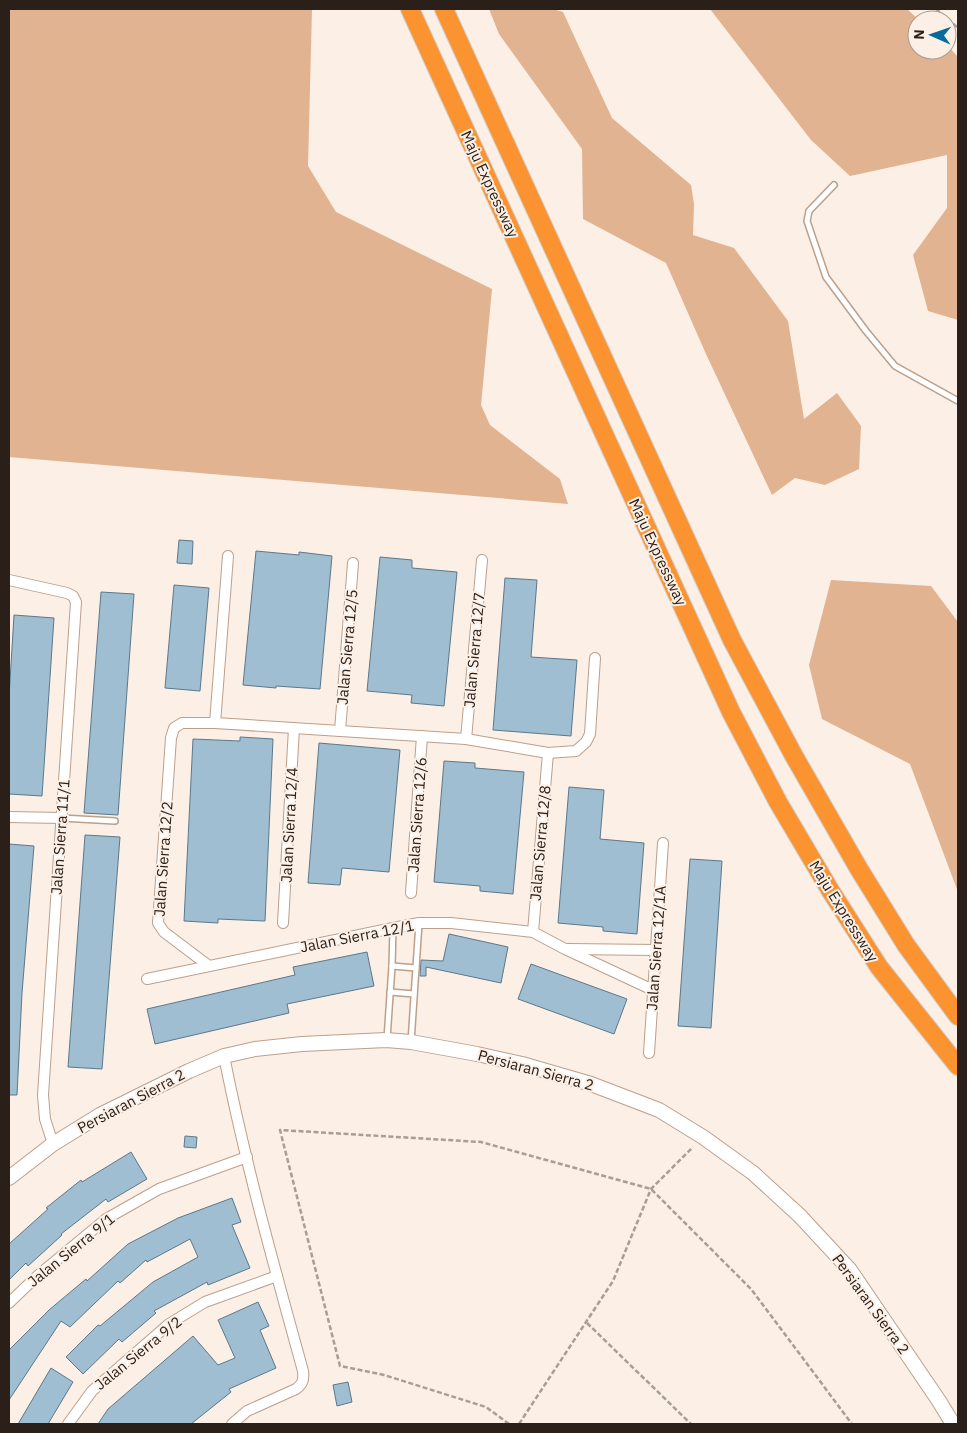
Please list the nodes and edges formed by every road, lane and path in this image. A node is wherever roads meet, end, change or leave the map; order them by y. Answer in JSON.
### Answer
{"nodes":[{"id":1,"x":410,"y":9,"type":"edge"},
{"id":2,"x":444,"y":9,"type":"edge"},
{"id":3,"x":936,"y":9,"type":"edge"},
{"id":4,"x":958,"y":28,"type":"edge"},
{"id":5,"x":834,"y":184,"type":"dead end"},
{"id":6,"x":958,"y":401,"type":"edge"},
{"id":7,"x":228,"y":556,"type":"dead end"},
{"id":8,"x":482,"y":560,"type":"dead end"},
{"id":9,"x":353,"y":563,"type":"dead end"},
{"id":10,"x":9,"y":580,"type":"edge"},
{"id":11,"x":595,"y":658,"type":"dead end"},
{"id":12,"x":215,"y":723,"type":"junction"},
{"id":13,"x":294,"y":728,"type":"junction"},
{"id":14,"x":340,"y":731,"type":"junction"},
{"id":15,"x":422,"y":736,"type":"junction"},
{"id":16,"x":466,"y":739,"type":"junction"},
{"id":17,"x":548,"y":754,"type":"junction"},
{"id":18,"x":9,"y":817,"type":"edge"},
{"id":19,"x":61,"y":818,"type":"junction"},
{"id":20,"x":115,"y":821,"type":"dead end"},
{"id":21,"x":663,"y":843,"type":"dead end"},
{"id":22,"x":411,"y":893,"type":"dead end"},
{"id":23,"x":284,"y":923,"type":"dead end"},
{"id":24,"x":419,"y":923,"type":"junction"},
{"id":25,"x":393,"y":928,"type":"junction"},
{"id":26,"x":533,"y":932,"type":"junction"},
{"id":27,"x":565,"y":949,"type":"junction"},
{"id":28,"x":656,"y":950,"type":"junction"},
{"id":29,"x":209,"y":966,"type":"junction"},
{"id":30,"x":392,"y":966,"type":"junction"},
{"id":31,"x":416,"y":968,"type":"junction"},
{"id":32,"x":147,"y":979,"type":"dead end"},
{"id":33,"x":653,"y":990,"type":"junction"},
{"id":34,"x":390,"y":992,"type":"junction"},
{"id":35,"x":414,"y":994,"type":"junction"},
{"id":36,"x":958,"y":1016,"type":"edge"},
{"id":37,"x":386,"y":1040,"type":"junction"},
{"id":38,"x":411,"y":1042,"type":"junction"},
{"id":39,"x":649,"y":1053,"type":"dead end"},
{"id":40,"x":224,"y":1056,"type":"junction"},
{"id":41,"x":958,"y":1066,"type":"edge"},
{"id":42,"x":703,"y":1137,"type":"junction"},
{"id":43,"x":53,"y":1144,"type":"junction"},
{"id":44,"x":247,"y":1157,"type":"junction"},
{"id":45,"x":9,"y":1178,"type":"edge"},
{"id":46,"x":651,"y":1189,"type":"junction"},
{"id":47,"x":277,"y":1276,"type":"junction"},
{"id":48,"x":9,"y":1303,"type":"edge"},
{"id":49,"x":586,"y":1322,"type":"junction"},
{"id":50,"x":68,"y":1424,"type":"edge"},
{"id":51,"x":232,"y":1424,"type":"edge"},
{"id":52,"x":509,"y":1424,"type":"edge"},
{"id":53,"x":519,"y":1424,"type":"edge"},
{"id":54,"x":692,"y":1424,"type":"edge"},
{"id":55,"x":852,"y":1424,"type":"edge"},
{"id":56,"x":953,"y":1424,"type":"edge"}],
"edges":[{"from":1,"to":41,"type":"highway","name":"Maju Expressway"},
{"from":2,"to":36,"type":"highway","name":"Maju Expressway"},
{"from":3,"to":4,"type":"path"},
{"from":5,"to":6,"type":"lane"},
{"from":7,"to":12,"type":"street"},
{"from":8,"to":16,"type":"street","name":"Jalan Sierra 12/7"},
{"from":9,"to":14,"type":"street","name":"Jalan Sierra 12/5"},
{"from":10,"to":19,"type":"street","name":"Jalan Sierra 11/1"},
{"from":11,"to":17,"type":"street"},
{"from":12,"to":13,"type":"street"},
{"from":12,"to":29,"type":"street","name":"Jalan Sierra 12/2"},
{"from":13,"to":14,"type":"street"},
{"from":13,"to":23,"type":"street","name":"Jalan Sierra 12/4"},
{"from":14,"to":15,"type":"street"},
{"from":15,"to":16,"type":"street"},
{"from":15,"to":22,"type":"street","name":"Jalan Sierra 12/6"},
{"from":16,"to":17,"type":"street"},
{"from":17,"to":26,"type":"street","name":"Jalan Sierra 12/8"},
{"from":18,"to":19,"type":"street"},
{"from":19,"to":20,"type":"lane"},
{"from":19,"to":43,"type":"street","name":"Jalan Sierra 11/1"},
{"from":21,"to":28,"type":"street","name":"Jalan Sierra 12/1A"},
{"from":24,"to":25,"type":"street","name":"Jalan Sierra 12/1"},
{"from":24,"to":26,"type":"street","name":"Jalan Sierra 12/1"},
{"from":24,"to":31,"type":"lane"},
{"from":25,"to":29,"type":"street","name":"Jalan Sierra 12/1"},
{"from":25,"to":30,"type":"lane"},
{"from":26,"to":27,"type":"street","name":"Jalan Sierra 12/1"},
{"from":27,"to":28,"type":"street"},
{"from":27,"to":33,"type":"street","name":"Jalan Sierra 12/1"},
{"from":28,"to":33,"type":"street","name":"Jalan Sierra 12/1A"},
{"from":29,"to":32,"type":"street","name":"Jalan Sierra 12/1"},
{"from":30,"to":31,"type":"lane"},
{"from":30,"to":34,"type":"lane"},
{"from":31,"to":35,"type":"lane"},
{"from":33,"to":39,"type":"street","name":"Jalan Sierra 12/1A"},
{"from":34,"to":35,"type":"lane"},
{"from":34,"to":37,"type":"lane"},
{"from":35,"to":38,"type":"lane"},
{"from":37,"to":38,"type":"street","name":"Persiaran Sierra 2"},
{"from":37,"to":40,"type":"street","name":"Persiaran Sierra 2"},
{"from":38,"to":42,"type":"street","name":"Persiaran Sierra 2"},
{"from":40,"to":43,"type":"street","name":"Persiaran Sierra 2"},
{"from":40,"to":44,"type":"street"},
{"from":42,"to":46,"type":"path"},
{"from":42,"to":56,"type":"street","name":"Persiaran Sierra 2"},
{"from":43,"to":45,"type":"street","name":"Persiaran Sierra 2"},
{"from":44,"to":47,"type":"street"},
{"from":44,"to":48,"type":"street","name":"Jalan Sierra 9/1"},
{"from":46,"to":49,"type":"path"},
{"from":46,"to":52,"type":"path"},
{"from":46,"to":55,"type":"path"},
{"from":47,"to":50,"type":"street","name":"Jalan Sierra 9/2"},
{"from":47,"to":51,"type":"street"},
{"from":49,"to":53,"type":"path"},
{"from":49,"to":54,"type":"path"}]}
